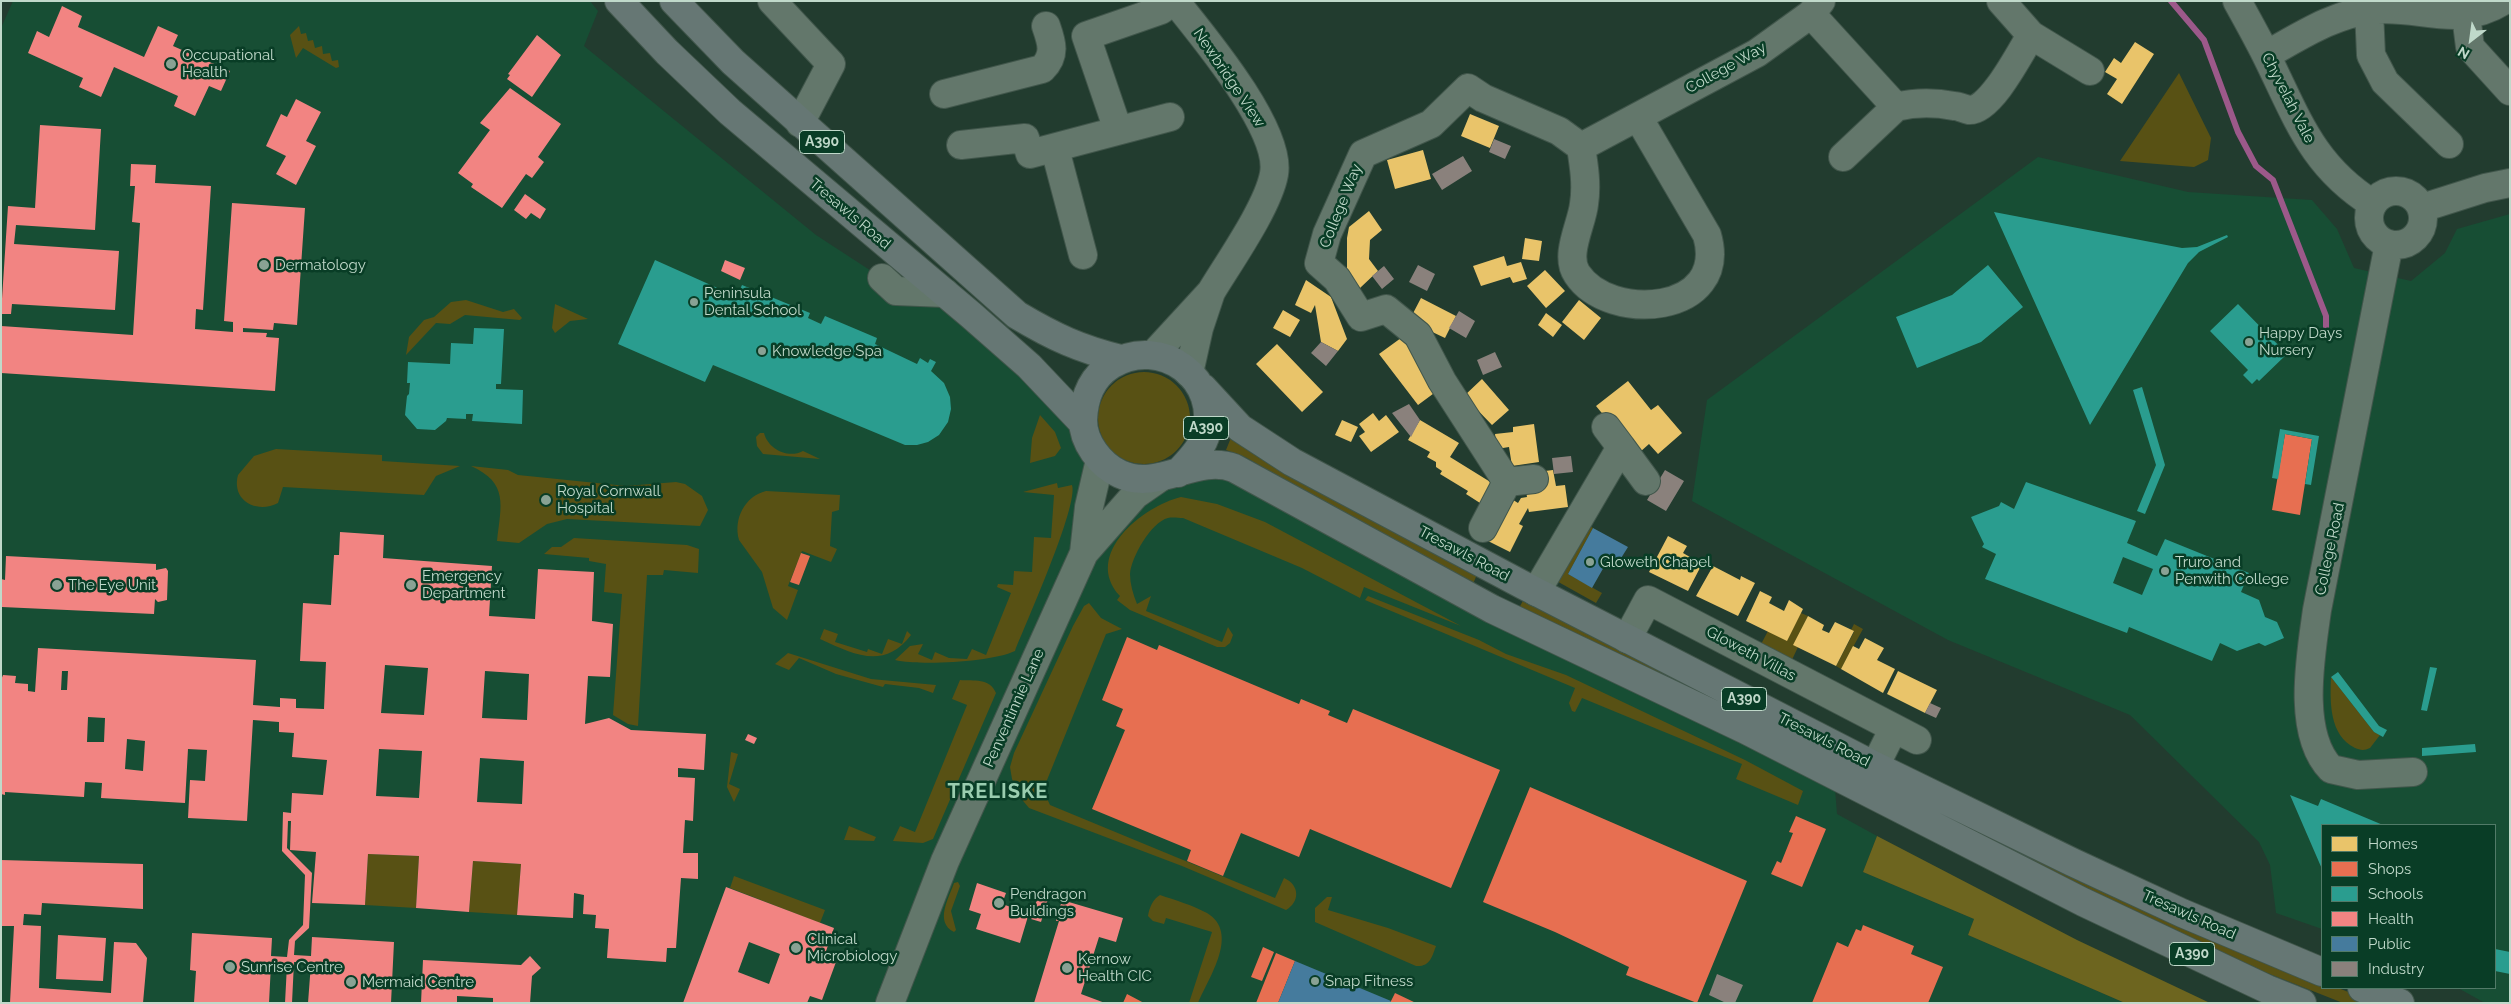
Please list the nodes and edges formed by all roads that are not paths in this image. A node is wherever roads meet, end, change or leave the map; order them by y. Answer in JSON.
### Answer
{"nodes":[{"id":1,"x":619,"y":1,"type":"edge"},
{"id":2,"x":674,"y":1,"type":"edge"},
{"id":3,"x":772,"y":1,"type":"edge"},
{"id":4,"x":1174,"y":1,"type":"edge"},
{"id":5,"x":2001,"y":1,"type":"edge"},
{"id":6,"x":2237,"y":1,"type":"edge"},
{"id":7,"x":2503,"y":1,"type":"edge"},
{"id":8,"x":1816,"y":7,"type":"edge"},
{"id":9,"x":2369,"y":10,"type":"junction"},
{"id":10,"x":2466,"y":16,"type":"junction"},
{"id":11,"x":1086,"y":36,"type":"junction"},
{"id":12,"x":2031,"y":36,"type":"junction"},
{"id":13,"x":2266,"y":55,"type":"junction"},
{"id":14,"x":2090,"y":71,"type":"dead end"},
{"id":15,"x":2510,"y":91,"type":"edge"},
{"id":16,"x":944,"y":94,"type":"dead end"},
{"id":17,"x":1896,"y":107,"type":"junction"},
{"id":18,"x":1170,"y":116,"type":"dead end"},
{"id":19,"x":1638,"y":117,"type":"junction"},
{"id":20,"x":800,"y":123,"type":"junction"},
{"id":21,"x":1118,"y":130,"type":"junction"},
{"id":22,"x":2449,"y":144,"type":"dead end"},
{"id":23,"x":961,"y":145,"type":"dead end"},
{"id":24,"x":1581,"y":147,"type":"junction"},
{"id":25,"x":1055,"y":149,"type":"junction"},
{"id":26,"x":1843,"y":157,"type":"dead end"},
{"id":27,"x":2510,"y":183,"type":"edge"},
{"id":28,"x":2373,"y":204,"type":"junction"},
{"id":29,"x":2422,"y":208,"type":"junction"},
{"id":30,"x":2389,"y":244,"type":"junction"},
{"id":31,"x":1083,"y":255,"type":"dead end"},
{"id":32,"x":882,"y":278,"type":"dead end"},
{"id":33,"x":1211,"y":292,"type":"junction"},
{"id":34,"x":945,"y":293,"type":"junction"},
{"id":35,"x":1153,"y":354,"type":"junction"},
{"id":36,"x":1121,"y":359,"type":"junction"},
{"id":37,"x":1192,"y":375,"type":"junction"},
{"id":38,"x":1083,"y":423,"type":"junction"},
{"id":39,"x":1100,"y":460,"type":"junction"},
{"id":40,"x":1170,"y":475,"type":"junction"},
{"id":41,"x":1646,"y":481,"type":"dead end"},
{"id":42,"x":1483,"y":528,"type":"dead end"},
{"id":43,"x":1084,"y":553,"type":"junction"},
{"id":44,"x":1536,"y":592,"type":"junction"},
{"id":45,"x":1627,"y":639,"type":"junction"},
{"id":46,"x":1875,"y":766,"type":"junction"},
{"id":47,"x":2413,"y":772,"type":"dead end"},
{"id":48,"x":2321,"y":972,"type":"edge"},
{"id":49,"x":2365,"y":989,"type":"edge"},
{"id":50,"x":2270,"y":996,"type":"edge"},
{"id":51,"x":890,"y":1003,"type":"edge"},
{"id":52,"x":2302,"y":1003,"type":"edge"},
{"id":53,"x":2400,"y":1003,"type":"edge"}],
"edges":[{"from":1,"to":34,"type":"highway","name":"Tresawls Road","number":"A390"},
{"from":2,"to":20,"type":"highway","number":"A390"},
{"from":3,"to":20,"type":"street"},
{"from":4,"to":11,"type":"street","name":"Newbridge View"},
{"from":4,"to":33,"type":"street","name":"Newbridge View"},
{"from":5,"to":12,"type":"street"},
{"from":6,"to":13,"type":"street","name":"Chyvelah Vale"},
{"from":7,"to":10,"type":"street"},
{"from":8,"to":17,"type":"street","name":"College Way"},
{"from":8,"to":19,"type":"street","name":"College Way"},
{"from":9,"to":10,"type":"street"},
{"from":9,"to":13,"type":"street"},
{"from":9,"to":22,"type":"street"},
{"from":10,"to":15,"type":"street"},
{"from":11,"to":16,"type":"street","name":"Newbridge View"},
{"from":11,"to":21,"type":"street"},
{"from":12,"to":14,"type":"street"},
{"from":12,"to":17,"type":"street"},
{"from":13,"to":28,"type":"street","name":"Chyvelah Vale"},
{"from":17,"to":26,"type":"street"},
{"from":18,"to":21,"type":"street"},
{"from":19,"to":24,"type":"street","name":"College Way"},
{"from":19,"to":24,"type":"street"},
{"from":20,"to":36,"type":"highway","number":"A390"},
{"from":21,"to":25,"type":"street"},
{"from":23,"to":25,"type":"street"},
{"from":24,"to":42,"type":"street","name":"College Way"},
{"from":25,"to":31,"type":"street"},
{"from":27,"to":29,"type":"street"},
{"from":28,"to":29,"type":"street"},
{"from":28,"to":30,"type":"street"},
{"from":29,"to":30,"type":"street"},
{"from":30,"to":47,"type":"street","name":"College Road"},
{"from":32,"to":34,"type":"street"},
{"from":33,"to":35,"type":"street","name":"Newbridge View"},
{"from":33,"to":37,"type":"street","name":"Newbridge View"},
{"from":34,"to":38,"type":"highway","name":"Tresawls Road","number":"A390"},
{"from":35,"to":36,"type":"highway","number":"A390"},
{"from":35,"to":37,"type":"highway","number":"A390"},
{"from":36,"to":38,"type":"highway","number":"A390"},
{"from":37,"to":40,"type":"highway","number":"A390"},
{"from":37,"to":44,"type":"highway","name":"Tresawls Road","number":"A390"},
{"from":38,"to":39,"type":"highway","number":"A390"},
{"from":39,"to":40,"type":"highway","number":"A390"},
{"from":39,"to":43,"type":"street","name":"Penventinnie Lane"},
{"from":40,"to":43,"type":"street","name":"Penventinnie Lane"},
{"from":40,"to":50,"type":"highway","name":"Tresawls Road","number":"A390"},
{"from":41,"to":44,"type":"street"},
{"from":43,"to":51,"type":"street","name":"Penventinnie Lane"},
{"from":44,"to":45,"type":"highway","name":"Tresawls Road","number":"A390"},
{"from":45,"to":46,"type":"highway","name":"Tresawls Road","number":"A390"},
{"from":45,"to":46,"type":"street","name":"Gloweth Villas"},
{"from":46,"to":48,"type":"highway","name":"Tresawls Road","number":"A390"},
{"from":49,"to":53,"type":"highway"},
{"from":50,"to":52,"type":"highway","name":"Tresawls Road","number":"A390"}]}
